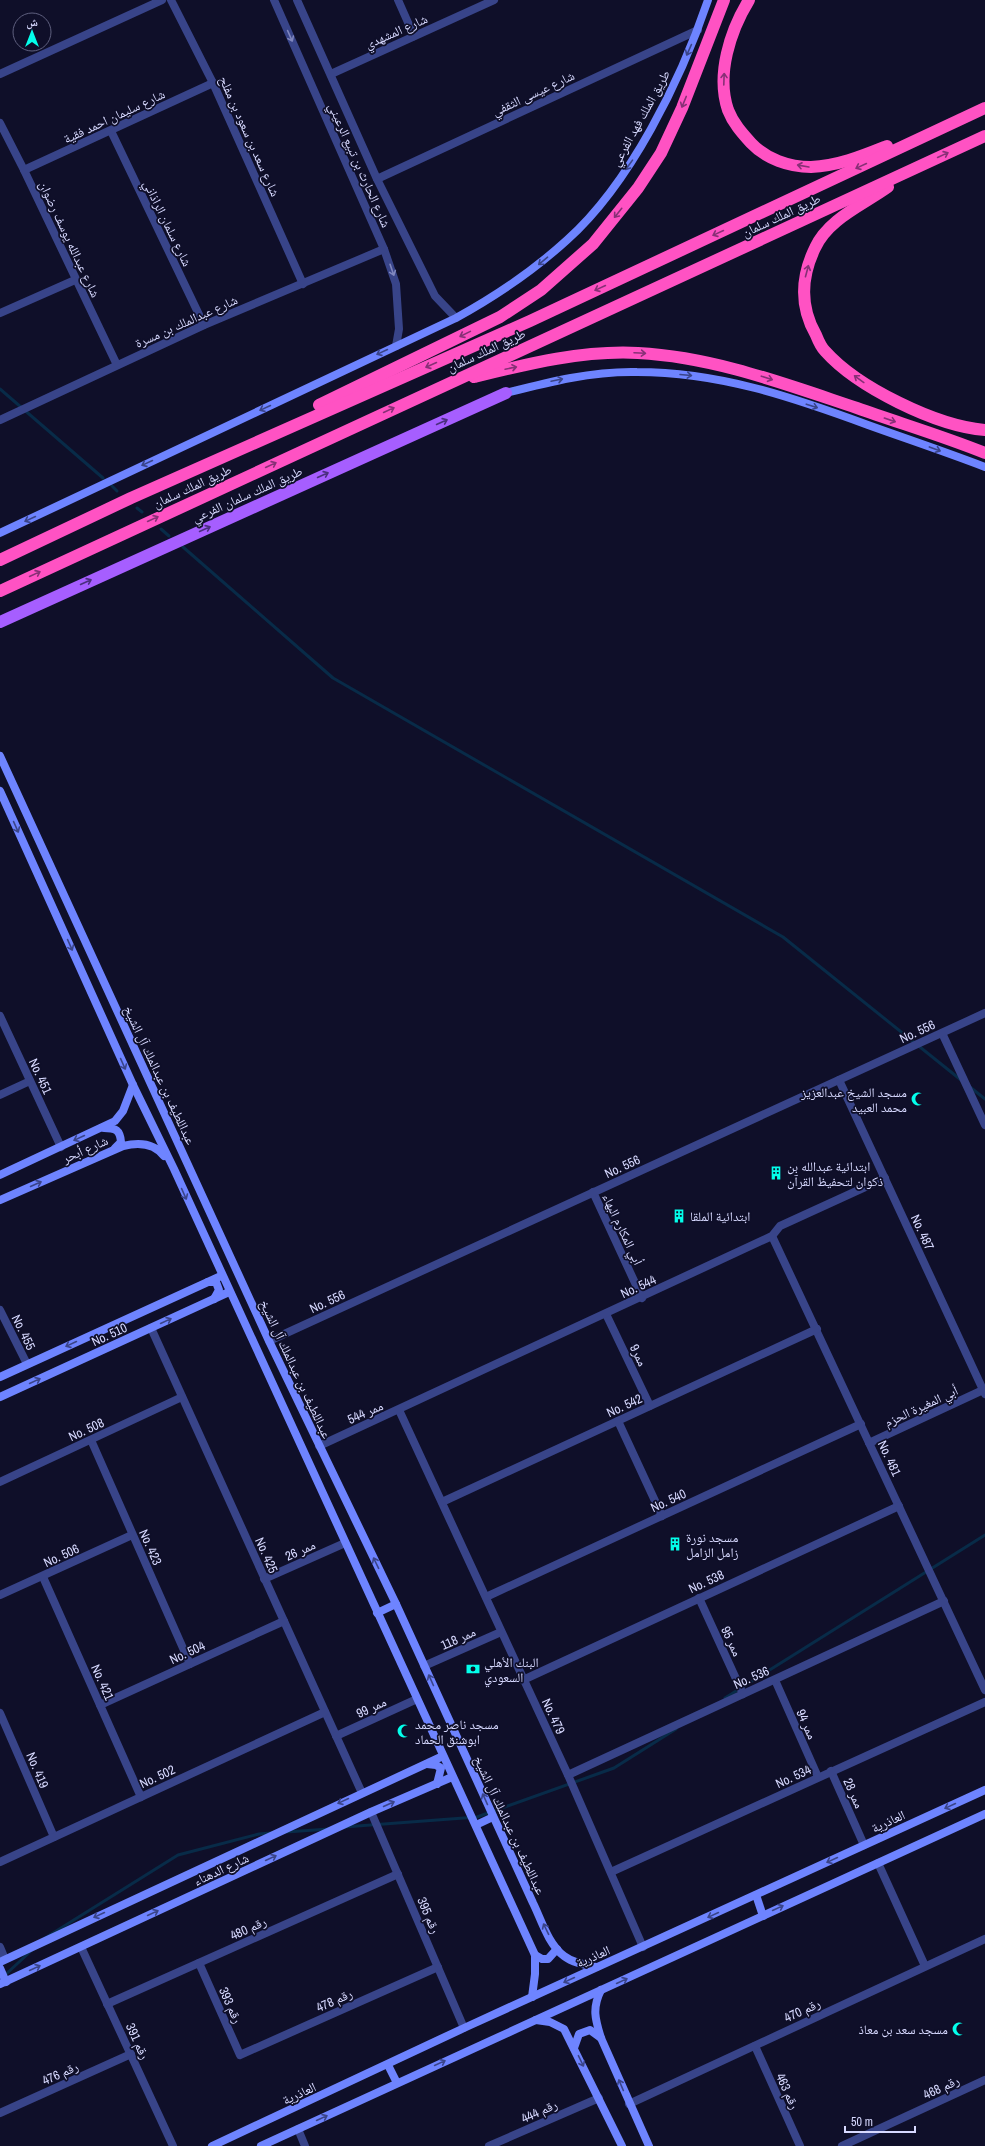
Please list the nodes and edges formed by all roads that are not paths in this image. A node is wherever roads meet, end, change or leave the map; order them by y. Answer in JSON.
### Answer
{"nodes":[{"id":1,"x":162,"y":0,"type":"edge"},
{"id":2,"x":171,"y":0,"type":"edge"},
{"id":3,"x":274,"y":0,"type":"edge"},
{"id":4,"x":297,"y":0,"type":"edge"},
{"id":5,"x":398,"y":0,"type":"edge"},
{"id":6,"x":708,"y":0,"type":"edge"},
{"id":7,"x":724,"y":0,"type":"edge"},
{"id":8,"x":749,"y":0,"type":"edge"},
{"id":9,"x":491,"y":1,"type":"edge"},
{"id":10,"x":698,"y":30,"type":"junction"},
{"id":11,"x":414,"y":36,"type":"junction"},
{"id":12,"x":0,"y":74,"type":"edge"},
{"id":13,"x":330,"y":74,"type":"junction"},
{"id":14,"x":213,"y":83,"type":"junction"},
{"id":15,"x":985,"y":108,"type":"edge"},
{"id":16,"x":0,"y":123,"type":"edge"},
{"id":17,"x":111,"y":131,"type":"junction"},
{"id":18,"x":985,"y":136,"type":"edge"},
{"id":19,"x":24,"y":170,"type":"junction"},
{"id":20,"x":908,"y":172,"type":"junction"},
{"id":21,"x":377,"y":179,"type":"junction"},
{"id":22,"x":384,"y":248,"type":"junction"},
{"id":23,"x":75,"y":280,"type":"junction"},
{"id":24,"x":303,"y":284,"type":"junction"},
{"id":25,"x":0,"y":313,"type":"edge"},
{"id":26,"x":456,"y":318,"type":"junction"},
{"id":27,"x":204,"y":325,"type":"junction"},
{"id":28,"x":396,"y":346,"type":"junction"},
{"id":29,"x":116,"y":365,"type":"junction"},
{"id":30,"x":446,"y":384,"type":"junction"},
{"id":31,"x":506,"y":393,"type":"joint"},
{"id":32,"x":0,"y":420,"type":"edge"},
{"id":33,"x":985,"y":430,"type":"edge"},
{"id":34,"x":985,"y":453,"type":"edge"},
{"id":35,"x":985,"y":467,"type":"edge"},
{"id":36,"x":131,"y":498,"type":"junction"},
{"id":37,"x":68,"y":529,"type":"junction"},
{"id":38,"x":0,"y":533,"type":"edge"},
{"id":39,"x":0,"y":551,"type":"edge"},
{"id":40,"x":0,"y":560,"type":"edge"},
{"id":41,"x":0,"y":591,"type":"edge"},
{"id":42,"x":0,"y":622,"type":"edge"},
{"id":43,"x":0,"y":756,"type":"edge"},
{"id":44,"x":0,"y":791,"type":"edge"},
{"id":45,"x":985,"y":1013,"type":"edge"},
{"id":46,"x":0,"y":1016,"type":"edge"},
{"id":47,"x":942,"y":1033,"type":"junction"},
{"id":48,"x":839,"y":1080,"type":"junction"},
{"id":49,"x":30,"y":1081,"type":"junction"},
{"id":50,"x":133,"y":1085,"type":"junction"},
{"id":51,"x":0,"y":1095,"type":"edge"},
{"id":52,"x":985,"y":1125,"type":"edge"},
{"id":53,"x":101,"y":1128,"type":"junction"},
{"id":54,"x":61,"y":1147,"type":"junction"},
{"id":55,"x":115,"y":1148,"type":"junction"},
{"id":56,"x":174,"y":1169,"type":"junction"},
{"id":57,"x":0,"y":1175,"type":"edge"},
{"id":58,"x":885,"y":1178,"type":"junction"},
{"id":59,"x":593,"y":1192,"type":"junction"},
{"id":60,"x":0,"y":1200,"type":"edge"},
{"id":61,"x":772,"y":1236,"type":"junction"},
{"id":62,"x":221,"y":1276,"type":"junction"},
{"id":63,"x":205,"y":1283,"type":"junction"},
{"id":64,"x":229,"y":1292,"type":"junction"},
{"id":65,"x":642,"y":1298,"type":"junction"},
{"id":66,"x":214,"y":1299,"type":"junction"},
{"id":67,"x":0,"y":1310,"type":"edge"},
{"id":68,"x":606,"y":1314,"type":"junction"},
{"id":69,"x":151,"y":1328,"type":"junction"},
{"id":70,"x":817,"y":1330,"type":"junction"},
{"id":71,"x":269,"y":1341,"type":"junction"},
{"id":72,"x":27,"y":1364,"type":"junction"},
{"id":73,"x":0,"y":1377,"type":"edge"},
{"id":74,"x":984,"y":1392,"type":"edge"},
{"id":75,"x":0,"y":1397,"type":"edge"},
{"id":76,"x":182,"y":1397,"type":"junction"},
{"id":77,"x":650,"y":1406,"type":"junction"},
{"id":78,"x":398,"y":1410,"type":"junction"},
{"id":79,"x":618,"y":1421,"type":"junction"},
{"id":80,"x":861,"y":1424,"type":"junction"},
{"id":81,"x":91,"y":1440,"type":"junction"},
{"id":82,"x":870,"y":1443,"type":"junction"},
{"id":83,"x":318,"y":1446,"type":"junction"},
{"id":84,"x":0,"y":1482,"type":"edge"},
{"id":85,"x":442,"y":1502,"type":"junction"},
{"id":86,"x":899,"y":1506,"type":"junction"},
{"id":87,"x":662,"y":1516,"type":"junction"},
{"id":88,"x":132,"y":1535,"type":"junction"},
{"id":89,"x":345,"y":1543,"type":"junction"},
{"id":90,"x":43,"y":1577,"type":"junction"},
{"id":91,"x":264,"y":1579,"type":"junction"},
{"id":92,"x":0,"y":1595,"type":"edge"},
{"id":93,"x":486,"y":1597,"type":"junction"},
{"id":94,"x":699,"y":1598,"type":"junction"},
{"id":95,"x":944,"y":1601,"type":"junction"},
{"id":96,"x":396,"y":1604,"type":"junction"},
{"id":97,"x":377,"y":1612,"type":"junction"},
{"id":98,"x":284,"y":1621,"type":"junction"},
{"id":99,"x":501,"y":1632,"type":"junction"},
{"id":100,"x":190,"y":1664,"type":"junction"},
{"id":101,"x":424,"y":1666,"type":"junction"},
{"id":102,"x":523,"y":1680,"type":"junction"},
{"id":103,"x":775,"y":1680,"type":"junction"},
{"id":104,"x":985,"y":1690,"type":"edge"},
{"id":105,"x":743,"y":1694,"type":"junction"},
{"id":106,"x":417,"y":1699,"type":"junction"},
{"id":107,"x":985,"y":1702,"type":"edge"},
{"id":108,"x":100,"y":1705,"type":"junction"},
{"id":109,"x":325,"y":1712,"type":"junction"},
{"id":110,"x":0,"y":1713,"type":"edge"},
{"id":111,"x":336,"y":1736,"type":"junction"},
{"id":112,"x":443,"y":1756,"type":"junction"},
{"id":113,"x":426,"y":1764,"type":"junction"},
{"id":114,"x":832,"y":1771,"type":"junction"},
{"id":115,"x":568,"y":1775,"type":"junction"},
{"id":116,"x":452,"y":1777,"type":"junction"},
{"id":117,"x":818,"y":1777,"type":"junction"},
{"id":118,"x":437,"y":1784,"type":"junction"},
{"id":119,"x":985,"y":1790,"type":"edge"},
{"id":120,"x":362,"y":1793,"type":"junction"},
{"id":121,"x":141,"y":1797,"type":"junction"},
{"id":122,"x":371,"y":1812,"type":"junction"},
{"id":123,"x":985,"y":1814,"type":"edge"},
{"id":124,"x":493,"y":1817,"type":"junction"},
{"id":125,"x":476,"y":1825,"type":"junction"},
{"id":126,"x":54,"y":1837,"type":"junction"},
{"id":127,"x":864,"y":1846,"type":"junction"},
{"id":128,"x":0,"y":1862,"type":"edge"},
{"id":129,"x":878,"y":1863,"type":"junction"},
{"id":130,"x":611,"y":1872,"type":"junction"},
{"id":131,"x":398,"y":1874,"type":"junction"},
{"id":132,"x":756,"y":1896,"type":"junction"},
{"id":133,"x":763,"y":1916,"type":"junction"},
{"id":134,"x":985,"y":1938,"type":"edge"},
{"id":135,"x":0,"y":1947,"type":"edge"},
{"id":136,"x":81,"y":1947,"type":"junction"},
{"id":137,"x":643,"y":1947,"type":"junction"},
{"id":138,"x":557,"y":1949,"type":"junction"},
{"id":139,"x":535,"y":1955,"type":"junction"},
{"id":140,"x":3,"y":1960,"type":"edge"},
{"id":141,"x":199,"y":1964,"type":"junction"},
{"id":142,"x":925,"y":1966,"type":"junction"},
{"id":143,"x":438,"y":1967,"type":"junction"},
{"id":144,"x":596,"y":1967,"type":"junction"},
{"id":145,"x":0,"y":1968,"type":"edge"},
{"id":146,"x":3,"y":1983,"type":"edge"},
{"id":147,"x":601,"y":1990,"type":"junction"},
{"id":148,"x":532,"y":1997,"type":"junction"},
{"id":149,"x":108,"y":2004,"type":"junction"},
{"id":150,"x":535,"y":2020,"type":"junction"},
{"id":151,"x":464,"y":2028,"type":"junction"},
{"id":152,"x":601,"y":2038,"type":"junction"},
{"id":153,"x":755,"y":2046,"type":"junction"},
{"id":154,"x":574,"y":2048,"type":"junction"},
{"id":155,"x":131,"y":2054,"type":"junction"},
{"id":156,"x":240,"y":2055,"type":"joint"},
{"id":157,"x":388,"y":2065,"type":"junction"},
{"id":158,"x":985,"y":2080,"type":"edge"},
{"id":159,"x":397,"y":2083,"type":"junction"},
{"id":160,"x":599,"y":2098,"type":"junction"},
{"id":161,"x":629,"y":2104,"type":"junction"},
{"id":162,"x":0,"y":2113,"type":"edge"},
{"id":163,"x":298,"y":2129,"type":"junction"},
{"id":164,"x":173,"y":2146,"type":"edge"},
{"id":165,"x":212,"y":2146,"type":"edge"},
{"id":166,"x":262,"y":2146,"type":"edge"},
{"id":167,"x":305,"y":2146,"type":"edge"},
{"id":168,"x":489,"y":2146,"type":"edge"},
{"id":169,"x":622,"y":2146,"type":"edge"},
{"id":170,"x":649,"y":2146,"type":"edge"},
{"id":171,"x":800,"y":2146,"type":"edge"},
{"id":172,"x":842,"y":2146,"type":"edge"}],
"edges":[{"from":1,"to":12,"type":"street"},
{"from":2,"to":14,"type":"street","name":"شارع سعد بن سعود بن مفلح"},
{"from":3,"to":22,"type":"street","name":"شارع الحارث بن تبيع الرعيني","one_way":true},
{"from":4,"to":13,"type":"street","name":"شارع الحارث بن تبيع الرعيني"},
{"from":5,"to":11,"type":"street"},
{"from":6,"to":10,"type":"street","name":"طريق الملك فهد الفرعي"},
{"from":7,"to":36,"type":"highway","one_way":true},
{"from":15,"to":8,"type":"highway","one_way":true},
{"from":9,"to":11,"type":"street","name":"شارع المشهدي"},
{"from":10,"to":21,"type":"street","name":"شارع عيسى الثقفي"},
{"from":10,"to":26,"type":"street","name":"طريق الملك فهد الفرعي","one_way":true},
{"from":11,"to":13,"type":"street","name":"شارع المشهدي"},
{"from":13,"to":21,"type":"street","name":"شارع الحارث بن تبيع الرعيني"},
{"from":14,"to":17,"type":"street","name":"شارع سليمان احمد فقية"},
{"from":14,"to":24,"type":"street","name":"شارع سعد بن سعود بن مفلح"},
{"from":15,"to":36,"type":"highway","name":"طريق الملك سلمان","one_way":true},
{"from":16,"to":19,"type":"street","name":"شارع عبدالله يوسف رضوان"},
{"from":17,"to":19,"type":"street","name":"شارع سليمان احمد فقية"},
{"from":17,"to":27,"type":"street","name":"شارع سلمان الراذاني"},
{"from":20,"to":18,"type":"highway","name":"طريق الملك سلمان","one_way":true},
{"from":19,"to":23,"type":"street","name":"شارع عبدالله يوسف رضوان"},
{"from":20,"to":30,"type":"highway","name":"طريق الملك سلمان"},
{"from":33,"to":20,"type":"highway","one_way":true},
{"from":21,"to":26,"type":"street","name":"شارع الحارث بن تبيع الرعيني"},
{"from":22,"to":24,"type":"street","name":"شارع عبدالملك بن مسرة"},
{"from":22,"to":28,"type":"street","name":"شارع الحارث بن تبيع الرعيني","one_way":true},
{"from":23,"to":25,"type":"street"},
{"from":23,"to":29,"type":"street","name":"شارع عبدالله يوسف رضوان"},
{"from":24,"to":27,"type":"street","name":"شارع عبدالملك بن مسرة"},
{"from":26,"to":28,"type":"street"},
{"from":27,"to":29,"type":"street","name":"شارع عبدالملك بن مسرة"},
{"from":28,"to":38,"type":"street","one_way":true},
{"from":29,"to":32,"type":"street","name":"شارع عبدالملك بن مسرة"},
{"from":30,"to":34,"type":"highway","one_way":true},
{"from":41,"to":30,"type":"highway","name":"طريق الملك سلمان","one_way":true},
{"from":31,"to":35,"type":"street","one_way":true},
{"from":42,"to":31,"type":"main road","name":"طريق الملك سلمان الفرعي","one_way":true},
{"from":36,"to":37,"type":"highway","name":"طريق الملك سلمان"},
{"from":37,"to":39,"type":"highway"},
{"from":37,"to":40,"type":"highway","name":"طريق الملك سلمان"},
{"from":43,"to":71,"type":"street","name":"عبداللطيف بن عبدالملك آل الشيخ"},
{"from":44,"to":50,"type":"street","one_way":true},
{"from":45,"to":47,"type":"street","name":"No. 556"},
{"from":46,"to":49,"type":"street","name":"No. 451"},
{"from":47,"to":48,"type":"street","name":"No. 556"},
{"from":47,"to":52,"type":"street"},
{"from":48,"to":58,"type":"street","name":"No. 487"},
{"from":48,"to":59,"type":"street","name":"No. 556"},
{"from":49,"to":51,"type":"street"},
{"from":49,"to":54,"type":"street","name":"No. 451"},
{"from":50,"to":53,"type":"street","name":"شارع أبحر"},
{"from":50,"to":56,"type":"street"},
{"from":53,"to":54,"type":"street","name":"شارع أبحر","one_way":true},
{"from":53,"to":55,"type":"street"},
{"from":54,"to":57,"type":"street","name":"شارع أبحر"},
{"from":55,"to":56,"type":"street","name":"شارع أبحر"},
{"from":60,"to":55,"type":"street","name":"شارع أبحر","one_way":true},
{"from":56,"to":62,"type":"street","one_way":true},
{"from":58,"to":61,"type":"street","name":"No. 544"},
{"from":58,"to":74,"type":"street","name":"No. 487"},
{"from":59,"to":65,"type":"street","name":"أبي المكارم البهاء"},
{"from":59,"to":71,"type":"street","name":"No. 556"},
{"from":61,"to":65,"type":"street","name":"No. 544"},
{"from":61,"to":70,"type":"street","name":"No. 481"},
{"from":62,"to":63,"type":"street","name":"No. 510"},
{"from":62,"to":64,"type":"street"},
{"from":63,"to":66,"type":"street"},
{"from":63,"to":72,"type":"street","name":"No. 510","one_way":true},
{"from":64,"to":66,"type":"street","name":"No. 510"},
{"from":64,"to":89,"type":"street"},
{"from":65,"to":68,"type":"street","name":"No. 544"},
{"from":69,"to":66,"type":"street","name":"No. 510","one_way":true},
{"from":67,"to":72,"type":"street","name":"No. 455"},
{"from":68,"to":77,"type":"street","name":"ممر9"},
{"from":68,"to":78,"type":"street","name":"No. 544"},
{"from":75,"to":69,"type":"street","name":"No. 510","one_way":true},
{"from":69,"to":76,"type":"street","name":"No. 425"},
{"from":70,"to":77,"type":"street","name":"No. 542"},
{"from":70,"to":80,"type":"street","name":"No. 481"},
{"from":71,"to":83,"type":"street","name":"عبداللطيف بن عبدالملك آل الشيخ"},
{"from":72,"to":73,"type":"street","name":"No. 510"},
{"from":74,"to":82,"type":"street","name":"أبي المغيرة الحزم"},
{"from":76,"to":81,"type":"street","name":"No. 508"},
{"from":76,"to":91,"type":"street","name":"No. 425"},
{"from":77,"to":79,"type":"street","name":"No. 542"},
{"from":78,"to":83,"type":"street","name":"ممر 544"},
{"from":78,"to":85,"type":"street","name":"No. 479"},
{"from":79,"to":85,"type":"street","name":"No. 542"},
{"from":79,"to":87,"type":"street"},
{"from":80,"to":82,"type":"street","name":"No. 481"},
{"from":80,"to":87,"type":"street","name":"No. 540"},
{"from":81,"to":84,"type":"street","name":"No. 508"},
{"from":81,"to":88,"type":"street","name":"No. 423"},
{"from":82,"to":86,"type":"street","name":"No. 481"},
{"from":96,"to":83,"type":"street","name":"عبداللطيف بن عبدالملك آل الشيخ","one_way":true},
{"from":85,"to":93,"type":"street","name":"No. 479"},
{"from":86,"to":94,"type":"street","name":"No. 538"},
{"from":86,"to":95,"type":"street","name":"No. 481"},
{"from":87,"to":93,"type":"street","name":"No. 540"},
{"from":88,"to":90,"type":"street","name":"No. 506"},
{"from":88,"to":100,"type":"street","name":"No. 423"},
{"from":89,"to":91,"type":"street","name":"ممر 26"},
{"from":89,"to":97,"type":"street"},
{"from":90,"to":92,"type":"street","name":"No. 506"},
{"from":90,"to":108,"type":"street","name":"No. 421"},
{"from":91,"to":98,"type":"street","name":"No. 425"},
{"from":93,"to":99,"type":"street","name":"No. 479"},
{"from":94,"to":102,"type":"street","name":"No. 538"},
{"from":94,"to":105,"type":"street","name":"ممر 95"},
{"from":95,"to":103,"type":"street","name":"No. 536"},
{"from":95,"to":104,"type":"street","name":"No. 481"},
{"from":96,"to":97,"type":"street"},
{"from":96,"to":101,"type":"street","name":"عبداللطيف بن عبدالملك آل الشيخ"},
{"from":97,"to":106,"type":"street"},
{"from":98,"to":100,"type":"street","name":"No. 504"},
{"from":98,"to":109,"type":"street","name":"No. 425"},
{"from":99,"to":101,"type":"street","name":"ممر 118"},
{"from":99,"to":102,"type":"street","name":"No. 479"},
{"from":100,"to":108,"type":"street","name":"No. 504"},
{"from":124,"to":101,"type":"street","name":"عبداللطيف بن عبدالملك آل الشيخ","one_way":true},
{"from":102,"to":115,"type":"street","name":"No. 479"},
{"from":103,"to":105,"type":"street","name":"No. 536"},
{"from":103,"to":117,"type":"street","name":"ممر 94"},
{"from":105,"to":115,"type":"street","name":"No. 536"},
{"from":106,"to":111,"type":"street","name":"ممر 99"},
{"from":106,"to":112,"type":"street"},
{"from":107,"to":114,"type":"street","name":"No. 534"},
{"from":108,"to":121,"type":"street","name":"No. 421"},
{"from":109,"to":111,"type":"street","name":"No. 425"},
{"from":109,"to":121,"type":"street","name":"No. 502"},
{"from":110,"to":126,"type":"street","name":"No. 419"},
{"from":111,"to":120,"type":"street","name":"No. 425"},
{"from":112,"to":113,"type":"street","name":"شارع الدهناء"},
{"from":112,"to":116,"type":"street"},
{"from":113,"to":118,"type":"street"},
{"from":113,"to":120,"type":"street","name":"شارع الدهناء"},
{"from":114,"to":117,"type":"street","name":"No. 534"},
{"from":114,"to":127,"type":"street","name":"ممر 28"},
{"from":115,"to":130,"type":"street","name":"No. 479"},
{"from":116,"to":118,"type":"street","name":"شارع الدهناء"},
{"from":116,"to":125,"type":"street"},
{"from":117,"to":130,"type":"street","name":"No. 534"},
{"from":122,"to":118,"type":"street","name":"شارع الدهناء","one_way":true},
{"from":119,"to":127,"type":"street","name":"العاذرية","one_way":true},
{"from":120,"to":140,"type":"street","name":"شارع الدهناء","one_way":true},
{"from":121,"to":126,"type":"street","name":"No. 502"},
{"from":122,"to":131,"type":"street","name":"رقم 395"},
{"from":136,"to":122,"type":"street","name":"شارع الدهناء","one_way":true},
{"from":123,"to":129,"type":"street"},
{"from":124,"to":125,"type":"street"},
{"from":138,"to":124,"type":"street","name":"عبداللطيف بن عبدالملك آل الشيخ","one_way":true},
{"from":125,"to":139,"type":"street"},
{"from":126,"to":128,"type":"street","name":"No. 502"},
{"from":127,"to":132,"type":"street","name":"العاذرية","one_way":true},
{"from":133,"to":129,"type":"street","one_way":true},
{"from":129,"to":142,"type":"street"},
{"from":130,"to":137,"type":"street","name":"No. 479"},
{"from":131,"to":141,"type":"street","name":"رقم 480"},
{"from":131,"to":143,"type":"street","name":"رقم 395"},
{"from":132,"to":133,"type":"street"},
{"from":132,"to":137,"type":"street","name":"العاذرية","one_way":true},
{"from":147,"to":133,"type":"street","one_way":true},
{"from":134,"to":142,"type":"street","name":"رقم 470"},
{"from":135,"to":140,"type":"street"},
{"from":146,"to":136,"type":"street","name":"شارع الدهناء","one_way":true},
{"from":136,"to":149,"type":"street","name":"رقم 391"},
{"from":137,"to":144,"type":"street","name":"العاذرية"},
{"from":138,"to":139,"type":"street"},
{"from":138,"to":144,"type":"street","name":"عبداللطيف بن عبدالملك آل الشيخ"},
{"from":139,"to":148,"type":"street"},
{"from":141,"to":149,"type":"street","name":"رقم 480"},
{"from":141,"to":156,"type":"street","name":"رقم 393"},
{"from":142,"to":153,"type":"street","name":"رقم 470"},
{"from":143,"to":151,"type":"street","name":"رقم 395"},
{"from":143,"to":156,"type":"street","name":"رقم 478"},
{"from":144,"to":148,"type":"street","name":"العاذرية","one_way":true},
{"from":145,"to":146,"type":"street"},
{"from":147,"to":150,"type":"street"},
{"from":147,"to":152,"type":"street"},
{"from":148,"to":151,"type":"street","name":"العاذرية"},
{"from":149,"to":155,"type":"street","name":"رقم 391"},
{"from":150,"to":154,"type":"street"},
{"from":159,"to":150,"type":"street","one_way":true},
{"from":151,"to":157,"type":"street","name":"العاذرية"},
{"from":152,"to":154,"type":"street"},
{"from":161,"to":152,"type":"street","one_way":true},
{"from":153,"to":161,"type":"street","name":"رقم 470"},
{"from":153,"to":171,"type":"street","name":"رقم 463"},
{"from":154,"to":160,"type":"street","one_way":true},
{"from":155,"to":162,"type":"street","name":"رقم 476"},
{"from":155,"to":164,"type":"street","name":"رقم 391"},
{"from":157,"to":159,"type":"street"},
{"from":157,"to":165,"type":"street","name":"العاذرية"},
{"from":158,"to":172,"type":"street","name":"رقم 468"},
{"from":163,"to":159,"type":"street","one_way":true},
{"from":160,"to":168,"type":"street","name":"رقم 444"},
{"from":160,"to":169,"type":"street"},
{"from":161,"to":170,"type":"street"},
{"from":163,"to":166,"type":"street"},
{"from":163,"to":167,"type":"street"}]}
